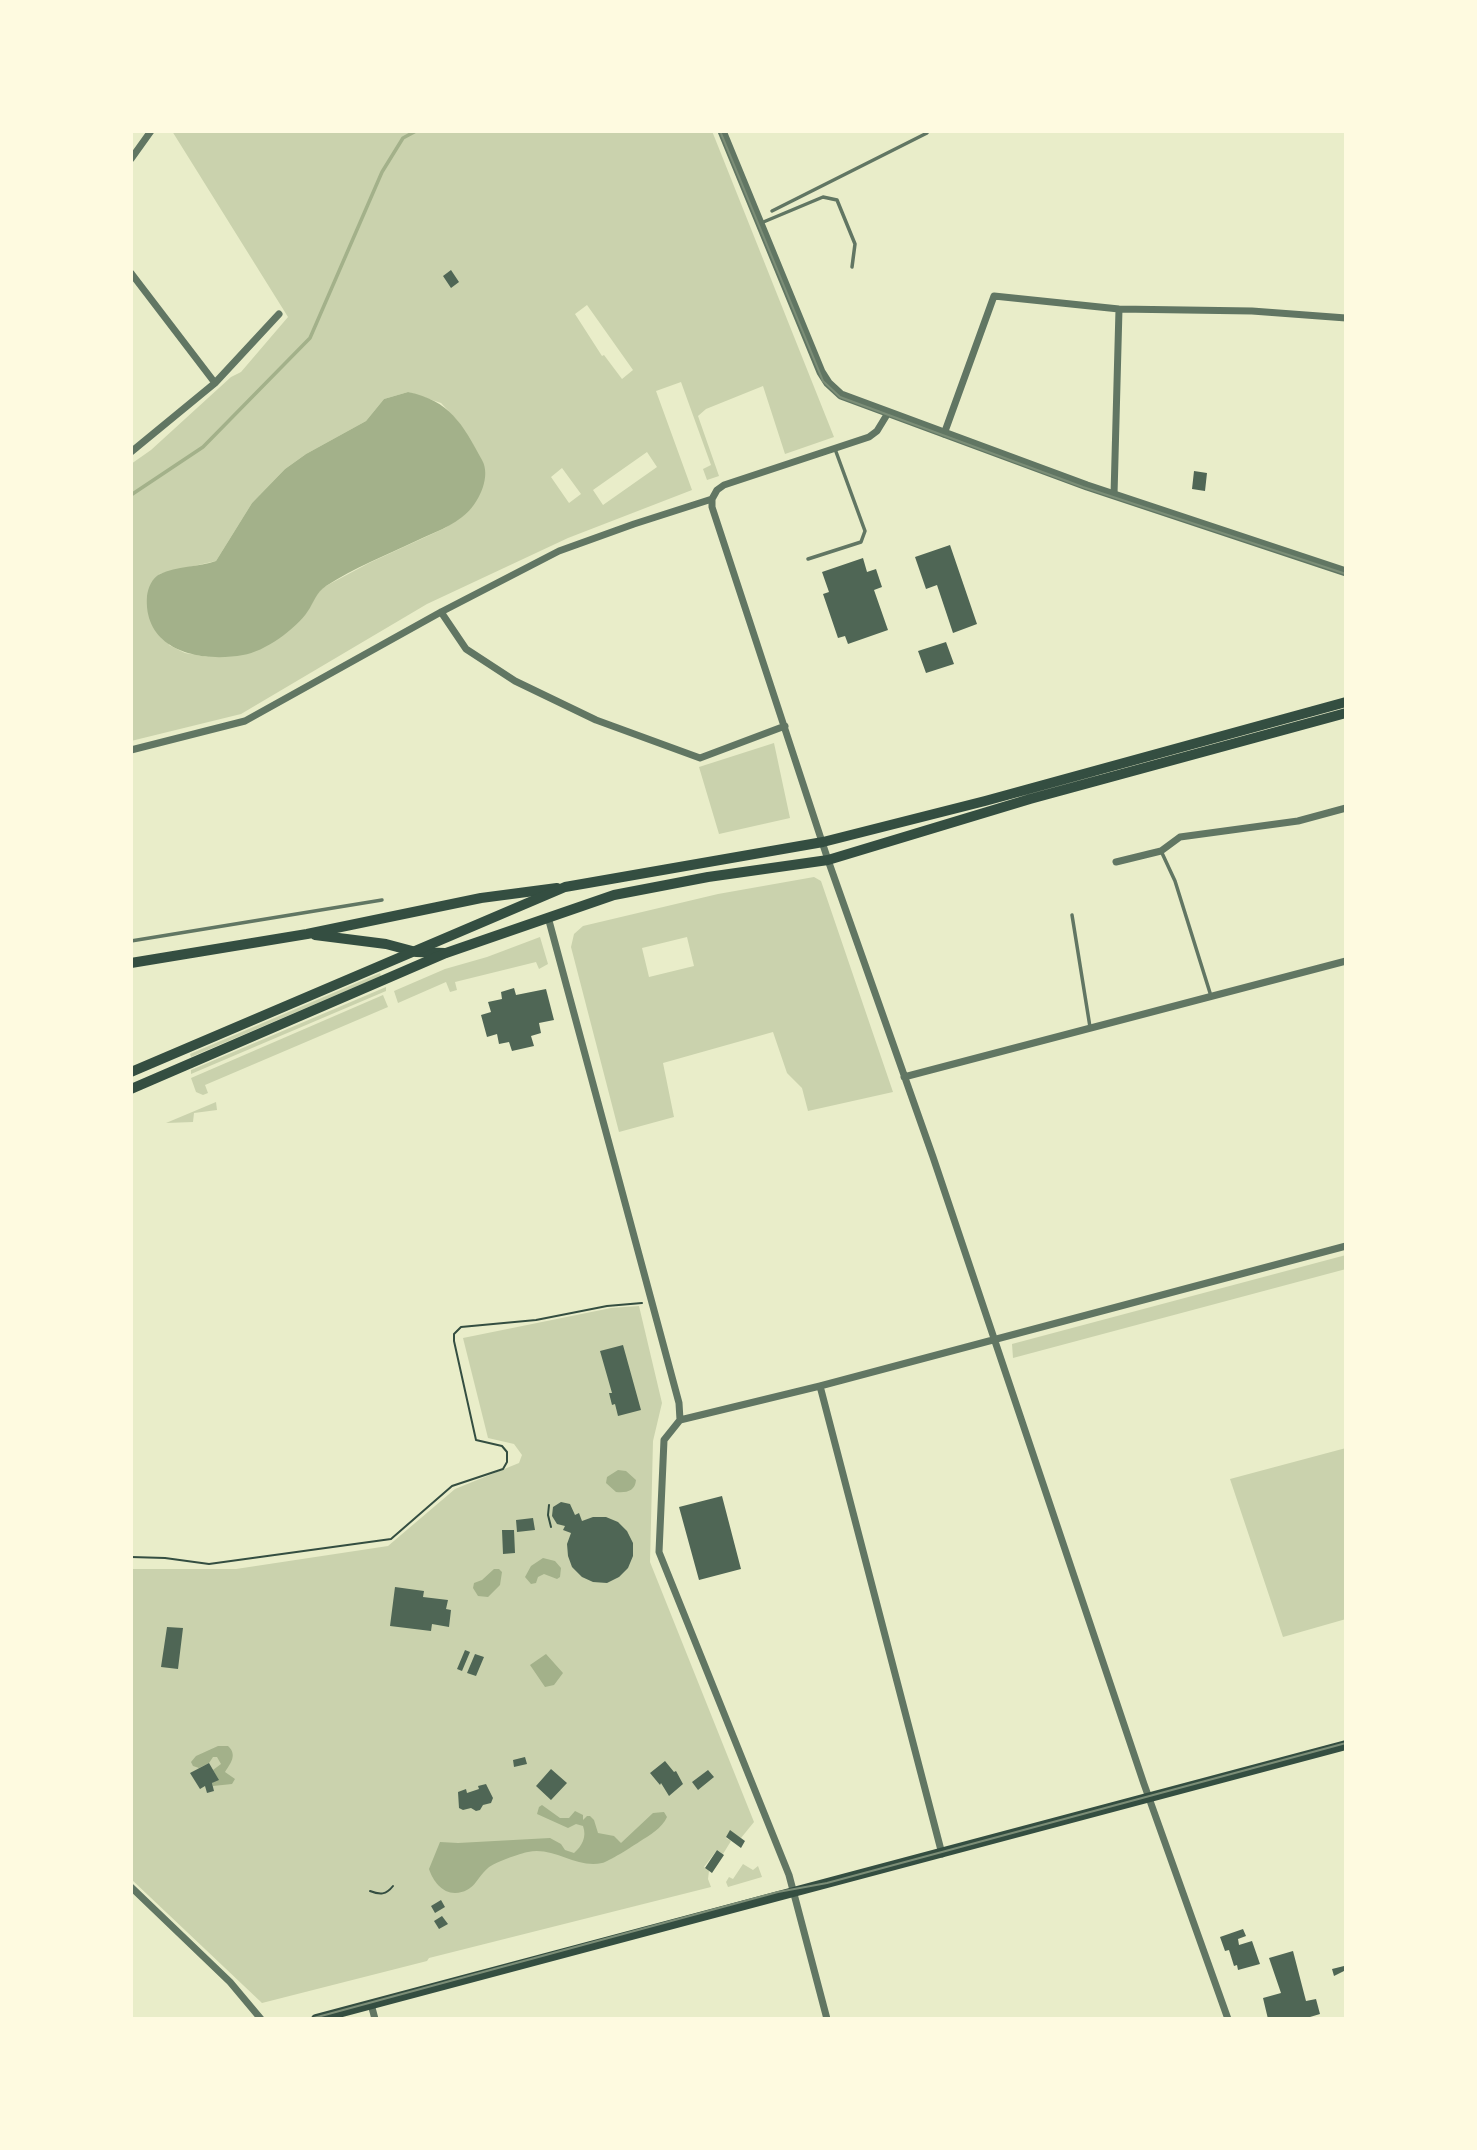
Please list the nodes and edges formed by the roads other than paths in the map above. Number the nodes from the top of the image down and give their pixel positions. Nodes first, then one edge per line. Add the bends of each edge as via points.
1 (151, 131) edge
2 (722, 131) edge
3 (927, 133) edge
4 (131, 159) edge
5 (772, 211) dead end
6 (760, 224) junction
7 (852, 267) dead end
8 (131, 273) edge
9 (1119, 309) junction
10 (279, 314) dead end
11 (1346, 318) edge
12 (215, 383) junction
13 (888, 413) junction
14 (944, 434) junction
15 (835, 449) junction
16 (131, 452) edge
17 (1114, 495) junction
18 (712, 499) junction
19 (808, 559) dead end
20 (1346, 572) edge
21 (441, 612) junction
22 (1346, 702) edge
23 (1346, 713) edge
24 (785, 726) junction
25 (131, 750) edge
26 (1346, 808) edge
27 (823, 842) junction
28 (1161, 851) junction
29 (828, 859) junction
30 (1116, 862) dead end
31 (565, 887) junction
32 (382, 900) dead end
33 (1072, 915) dead end
34 (548, 917) junction
35 (307, 934) junction
36 (131, 941) edge
37 (416, 951) junction
38 (446, 953) junction
39 (1346, 961) edge
40 (131, 963) edge
41 (1211, 996) junction
42 (1091, 1028) junction
43 (131, 1072) edge
44 (904, 1077) junction
45 (131, 1089) edge
46 (1346, 1245) edge
47 (995, 1339) junction
48 (820, 1386) junction
49 (680, 1420) junction
50 (1346, 1745) edge
51 (1149, 1798) junction
52 (942, 1854) junction
53 (131, 1887) edge
54 (794, 1893) junction
55 (371, 2004) junction
56 (261, 2019) edge
57 (316, 2019) edge
58 (375, 2019) edge
59 (827, 2019) edge
60 (1228, 2019) edge

1 - 4 street
2 - 6 street
3 - 5 lane
6 - 7 lane via 823,197 837,200 855,244
6 - 13 street via 828,383 842,395
8 - 12 street
9 - 11 street
9 - 14 street via 994,296
9 - 17 street
10 - 12 street
12 - 16 street
13 - 14 street
13 - 15 street via 869,437
14 - 17 street
15 - 18 street via 724,485
15 - 19 lane via 865,531 861,542
17 - 20 street
18 - 21 street via 559,551
18 - 24 street
21 - 24 street via 466,649 515,681 596,720 700,758
21 - 25 street via 245,721
22 - 27 main road
23 - 29 main road
24 - 27 street
26 - 28 street via 1298,821 1180,837
27 - 29 street
27 - 31 main road
28 - 30 street
28 - 41 lane
29 - 34 main road via 614,895
29 - 44 street
31 - 35 main road via 481,898
31 - 37 main road
32 - 36 lane
33 - 42 lane
34 - 38 main road
34 - 49 street via 653,1302
35 - 37 main road
35 - 40 main road
37 - 38 main road
37 - 43 main road
38 - 45 main road
39 - 41 street
41 - 42 street
42 - 44 street
44 - 47 street
46 - 47 street
47 - 48 street
47 - 51 street
48 - 49 street
48 - 52 street
49 - 54 street via 664,1440 659,1552
50 - 51 main road
51 - 52 main road
51 - 60 street
52 - 54 main road
53 - 56 street via 230,1982
54 - 55 main road
54 - 59 street
55 - 57 main road
55 - 58 street

